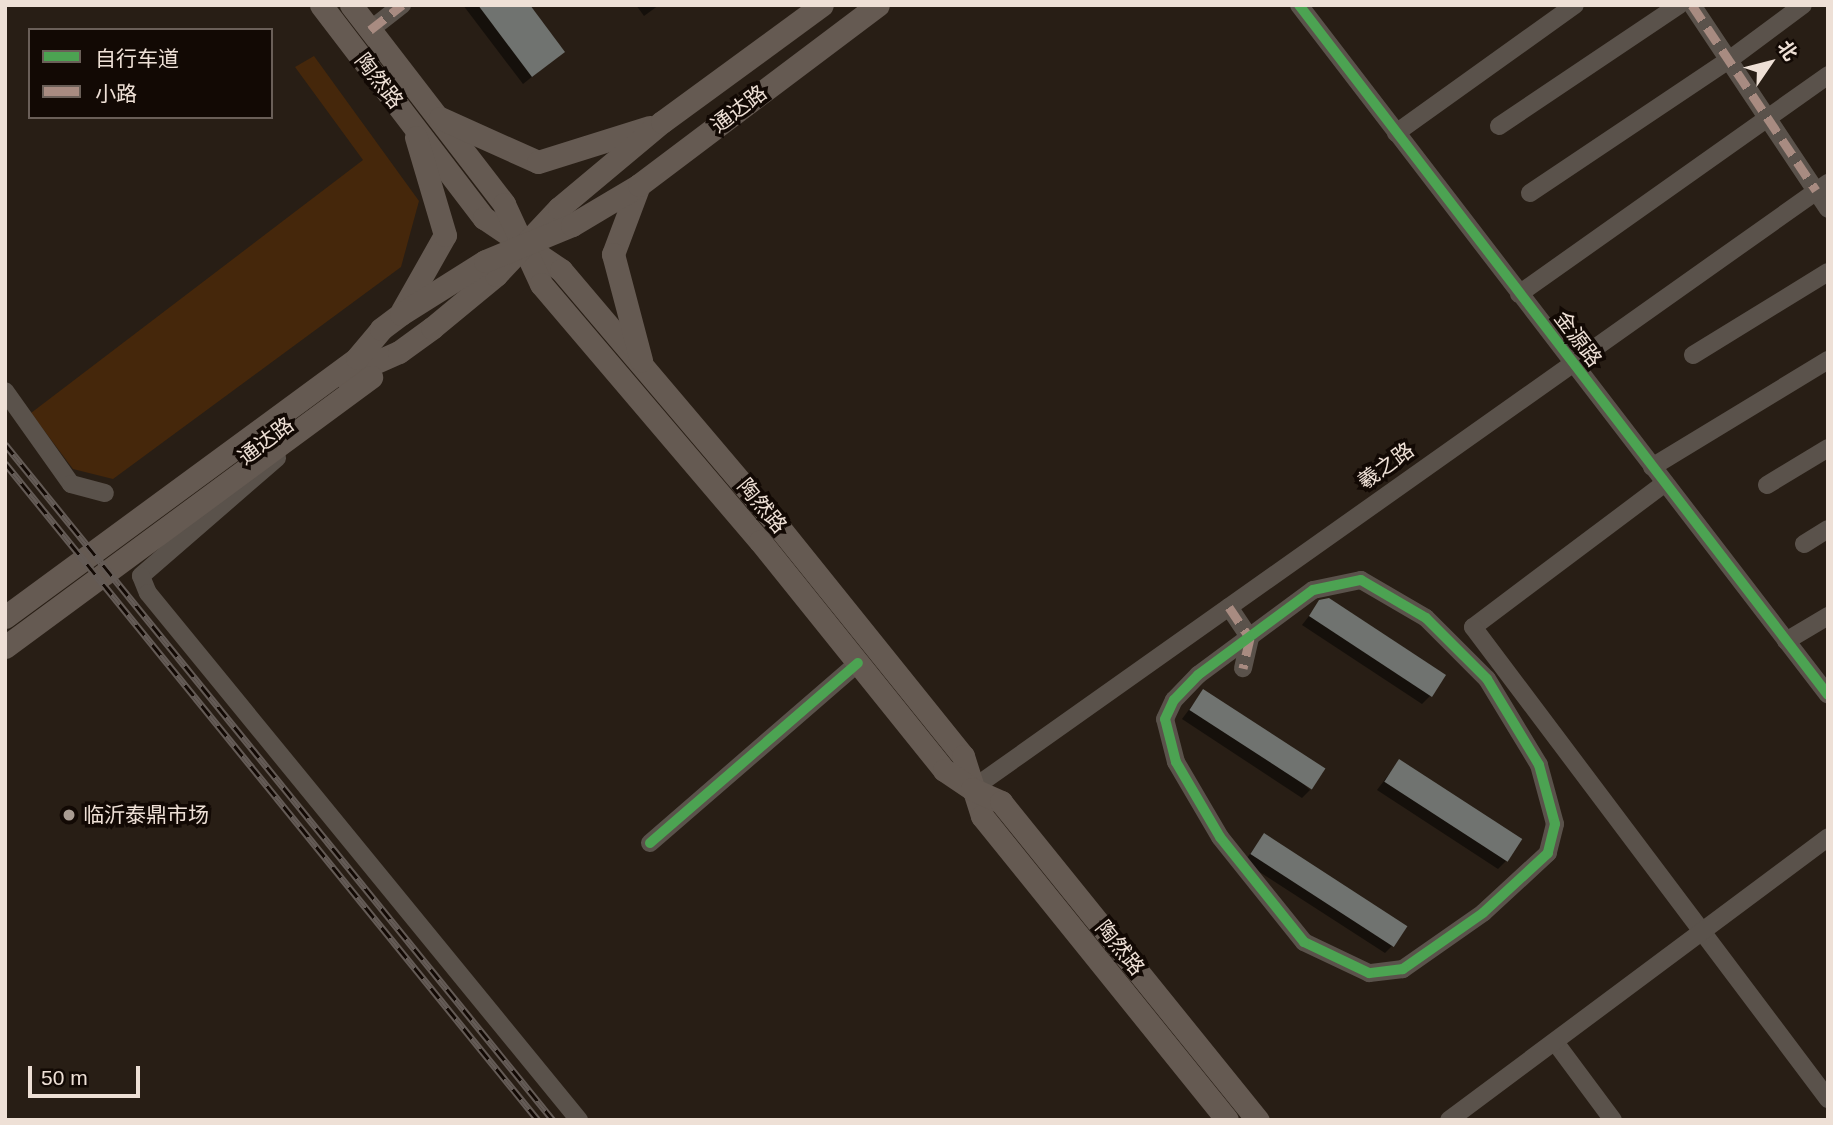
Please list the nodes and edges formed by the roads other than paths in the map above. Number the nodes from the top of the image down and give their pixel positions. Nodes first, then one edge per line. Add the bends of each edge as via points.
1 (321, 5) edge
2 (351, 5) edge
3 (402, 5) edge
4 (822, 5) edge
5 (878, 5) edge
6 (1299, 5) edge
7 (1575, 5) edge
8 (1679, 5) edge
9 (1692, 5) edge
10 (1803, 5) edge
11 (370, 30) junction
12 (1729, 60) junction
13 (1828, 75) edge
14 (437, 116) junction
15 (1767, 116) junction
16 (663, 122) junction
17 (412, 124) junction
18 (1499, 126) dead end
19 (1396, 133) junction
20 (639, 185) junction
21 (1822, 186) edge
22 (1530, 193) dead end
23 (1828, 209) edge
24 (523, 246) junction
25 (1828, 272) edge
26 (1519, 293) junction
27 (401, 314) junction
28 (381, 329) junction
29 (399, 352) junction
30 (1693, 355) dead end
31 (1828, 360) edge
32 (1571, 362) junction
33 (643, 367) junction
34 (369, 379) junction
35 (5, 391) edge
36 (1828, 448) edge
37 (1652, 467) junction
38 (1665, 483) junction
39 (1767, 485) dead end
40 (105, 493) dead end
41 (1828, 529) edge
42 (1804, 544) dead end
43 (5, 598) edge
44 (1229, 607) junction
45 (1828, 616) edge
46 (5, 617) edge
47 (5, 635) edge
48 (1250, 638) junction
49 (1786, 641) junction
50 (5, 647) edge
51 (858, 663) junction
52 (1243, 668) dead end
53 (1828, 695) edge
54 (972, 789) junction
55 (1828, 837) edge
56 (650, 843) dead end
57 (1703, 933) junction
58 (1555, 1042) junction
59 (1828, 1099) edge
60 (579, 1120) edge
61 (1227, 1120) edge
62 (1258, 1120) edge
63 (1449, 1120) edge
64 (1614, 1120) edge

1 - 17 main road, 陶然路
2 - 11 main road, 陶然路
3 - 11 street
4 - 16 main road, 通达路
5 - 20 main road, 通达路
6 - 19 street, 金源路
7 - 19 street
8 - 18 street
9 - 12 street
10 - 12 street
11 - 14 main road, 陶然路
12 - 15 street
12 - 22 street
13 - 15 street
14 - 16 main road via 538,162
14 - 24 main road, 陶然路 via 504,204
15 - 21 street
15 - 26 street
16 - 24 main road, 通达路 via 559,208
17 - 24 main road, 陶然路 via 484,218
17 - 27 main road via 445,235
19 - 26 street, 金源路
20 - 24 main road, 通达路 via 572,225
20 - 33 main road via 613,254
21 - 23 street
21 - 32 street, 羲之路
24 - 27 main road, 通达路 via 485,261
24 - 29 main road, 通达路 via 496,275
24 - 33 main road, 陶然路 via 561,270
24 - 51 main road, 陶然路 via 541,284
25 - 30 street
26 - 32 street, 金源路
27 - 28 main road, 通达路
28 - 43 main road via 345,347
28 - 46 main road, 通达路 via 357,358
29 - 34 main road
29 - 47 main road, 通达路 via 365,367
31 - 37 street
32 - 37 street, 金源路
32 - 44 street, 羲之路
33 - 54 main road, 陶然路 via 779,526 963,756
34 - 50 main road
34 - 60 street via 141,576 148,593
35 - 40 street via 71,484
36 - 39 street
37 - 38 street, 金源路
38 - 49 street, 金源路
38 - 57 street via 1473,627
41 - 42 street
44 - 48 street
44 - 54 street, 羲之路
45 - 49 street
48 - 48 street via 1198,675 1174,700 1165,719 1176,762 1220,837 1304,942 1369,973 1403,969 1483,913 1548,853 1555,824 1539,765 1487,680 1426,618 1362,580 1313,590
48 - 52 street
49 - 53 street, 金源路
51 - 54 main road, 陶然路 via 944,770
51 - 56 street
54 - 61 main road, 陶然路 via 982,816
54 - 62 main road, 陶然路 via 1001,802
55 - 57 street
57 - 58 street
57 - 59 street
58 - 63 street
58 - 64 street

